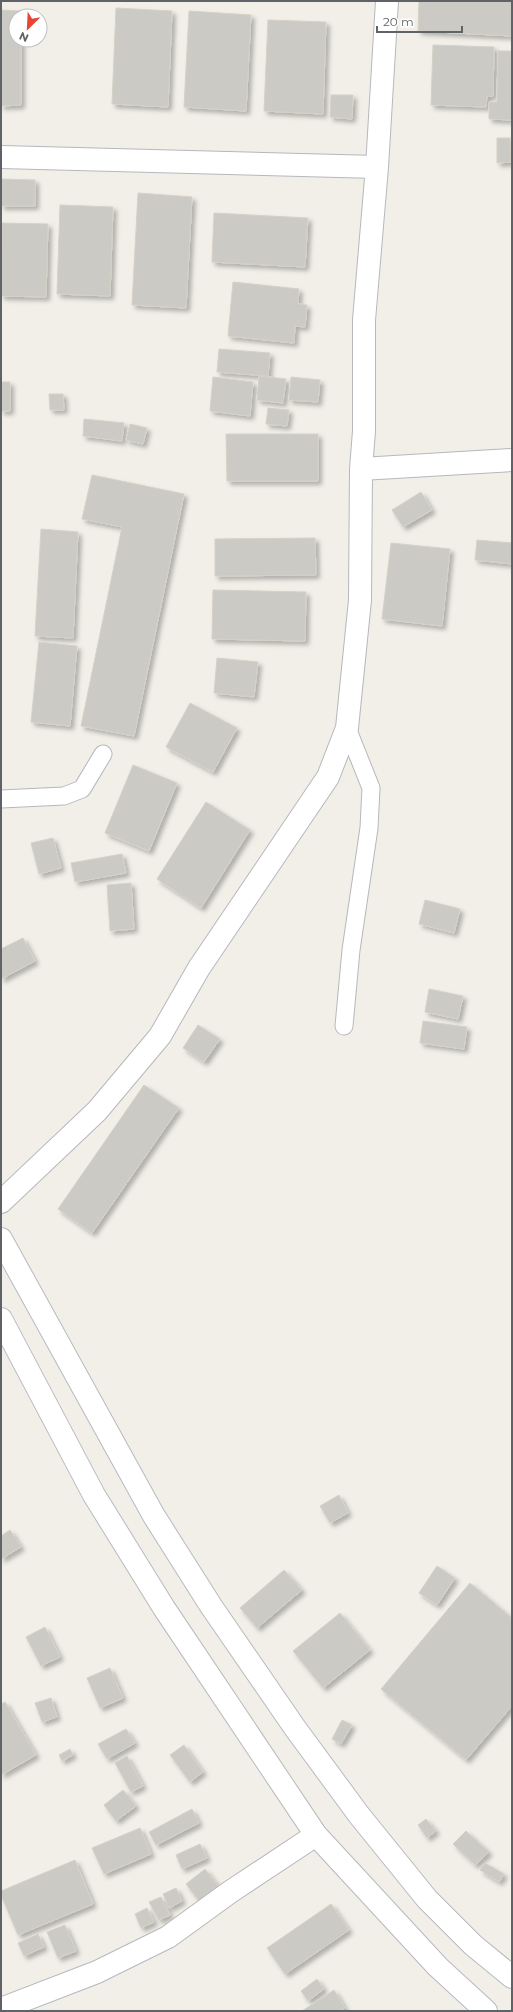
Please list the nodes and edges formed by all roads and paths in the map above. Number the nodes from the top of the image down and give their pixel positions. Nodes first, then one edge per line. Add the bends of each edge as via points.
1 (387, 1) edge
2 (1, 157) edge
3 (377, 167) junction
4 (512, 460) edge
5 (361, 469) junction
6 (347, 728) junction
7 (103, 754) dead end
8 (1, 799) edge
9 (344, 1026) dead end
10 (1, 1202) edge
11 (1, 1240) edge
12 (1, 1319) edge
13 (316, 1834) junction
14 (512, 1977) edge
15 (1, 2009) edge
16 (486, 2011) edge

1 - 3 street
2 - 3 street
3 - 5 street via 364,320 364,431
4 - 5 street
5 - 6 street via 360,600
6 - 9 lane via 371,788
6 - 10 street via 328,777 199,968 160,1036 98,1111
7 - 8 lane via 82,789 64,796
11 - 14 street via 154,1516 295,1728 359,1815 427,1898 473,1945
12 - 13 street via 94,1495 224,1700
13 - 15 street via 168,1937 97,1972
13 - 16 street via 438,1967

